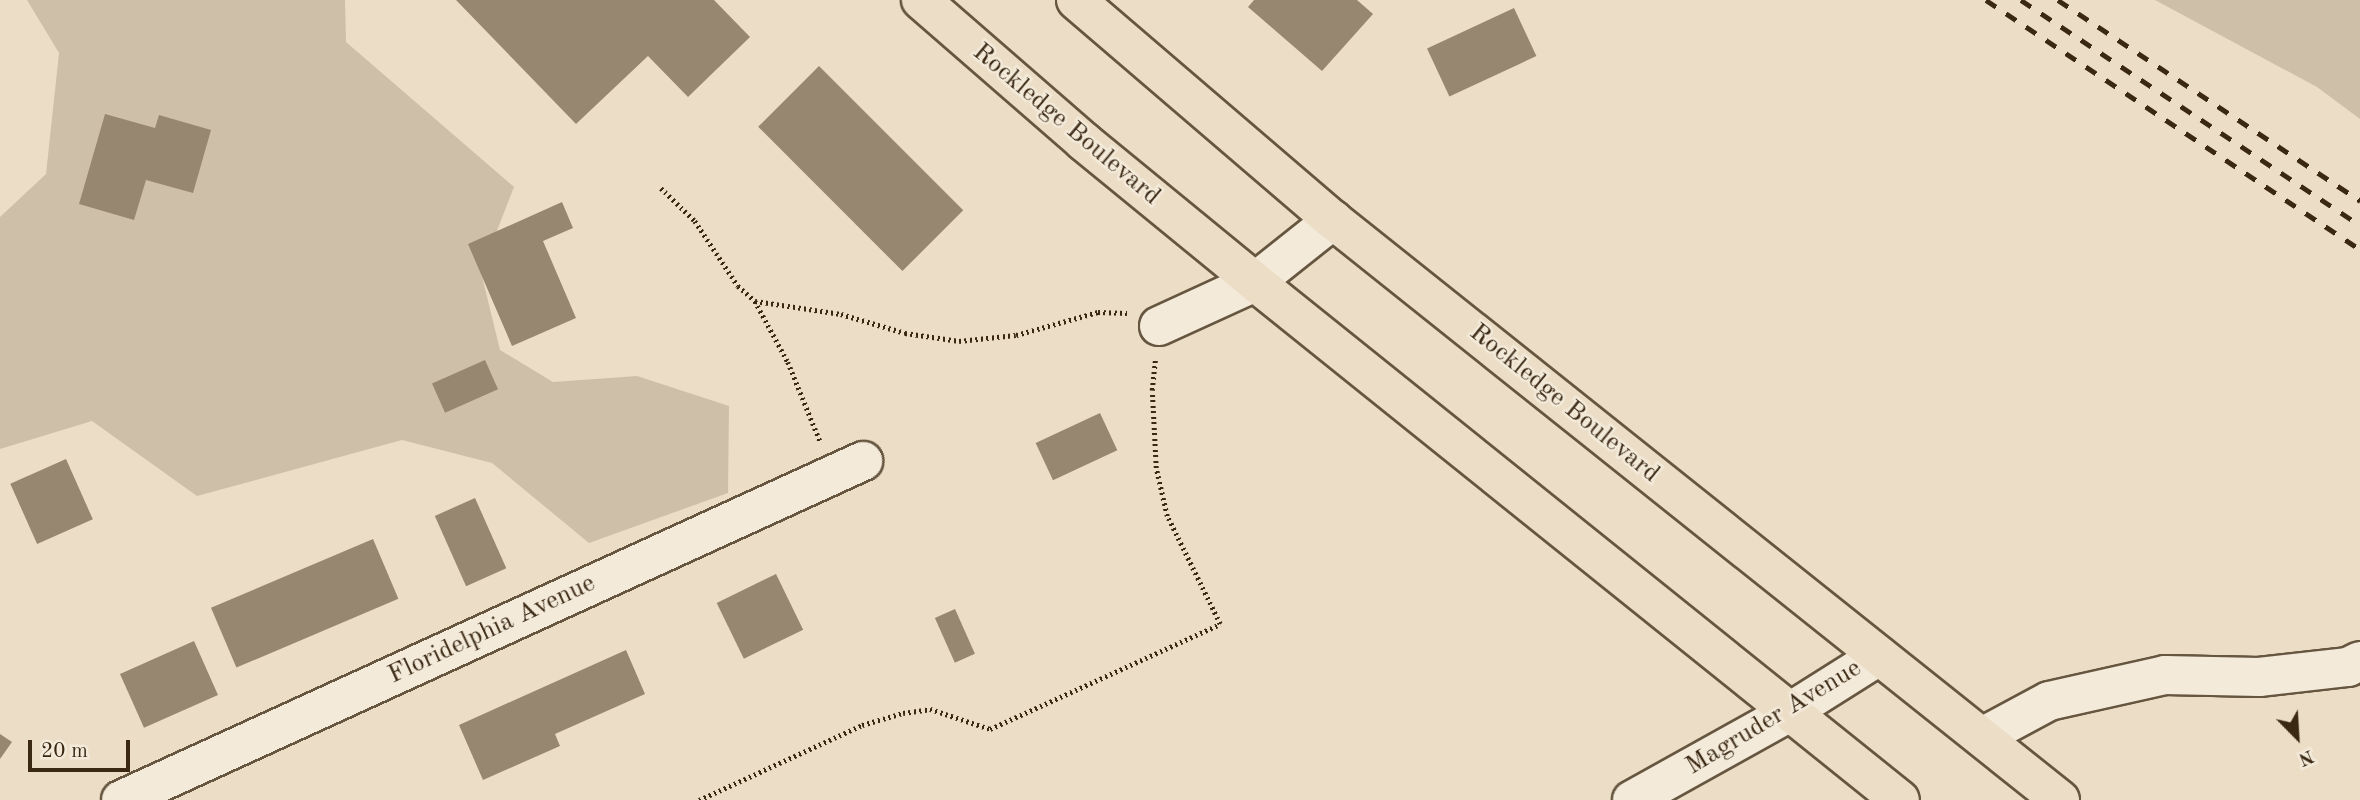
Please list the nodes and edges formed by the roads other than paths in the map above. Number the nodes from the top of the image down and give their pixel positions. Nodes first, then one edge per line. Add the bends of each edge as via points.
1 (921, 0) edge
2 (1076, 0) edge
3 (1334, 220) junction
4 (1255, 282) junction
5 (1158, 326) road end
6 (846, 469) road end
7 (1879, 656) junction
8 (2360, 661) edge
9 (1790, 712) junction
10 (1982, 737) junction
11 (121, 800) edge
12 (1632, 800) edge
13 (1900, 800) edge
14 (2060, 800) edge

1 - 4 main road, Rockledge Boulevard
2 - 3 main road, Rockledge Boulevard
3 - 4 street
3 - 7 main road, Rockledge Boulevard
4 - 5 street
4 - 9 main road, Rockledge Boulevard
6 - 11 street, Floridelphia Avenue
7 - 9 street, Magruder Avenue
7 - 10 main road, Rockledge Boulevard
8 - 10 street via 2348,667 2259,677 2165,676 2049,701
9 - 12 street, Magruder Avenue
9 - 13 main road, Rockledge Boulevard
10 - 14 main road, Rockledge Boulevard

